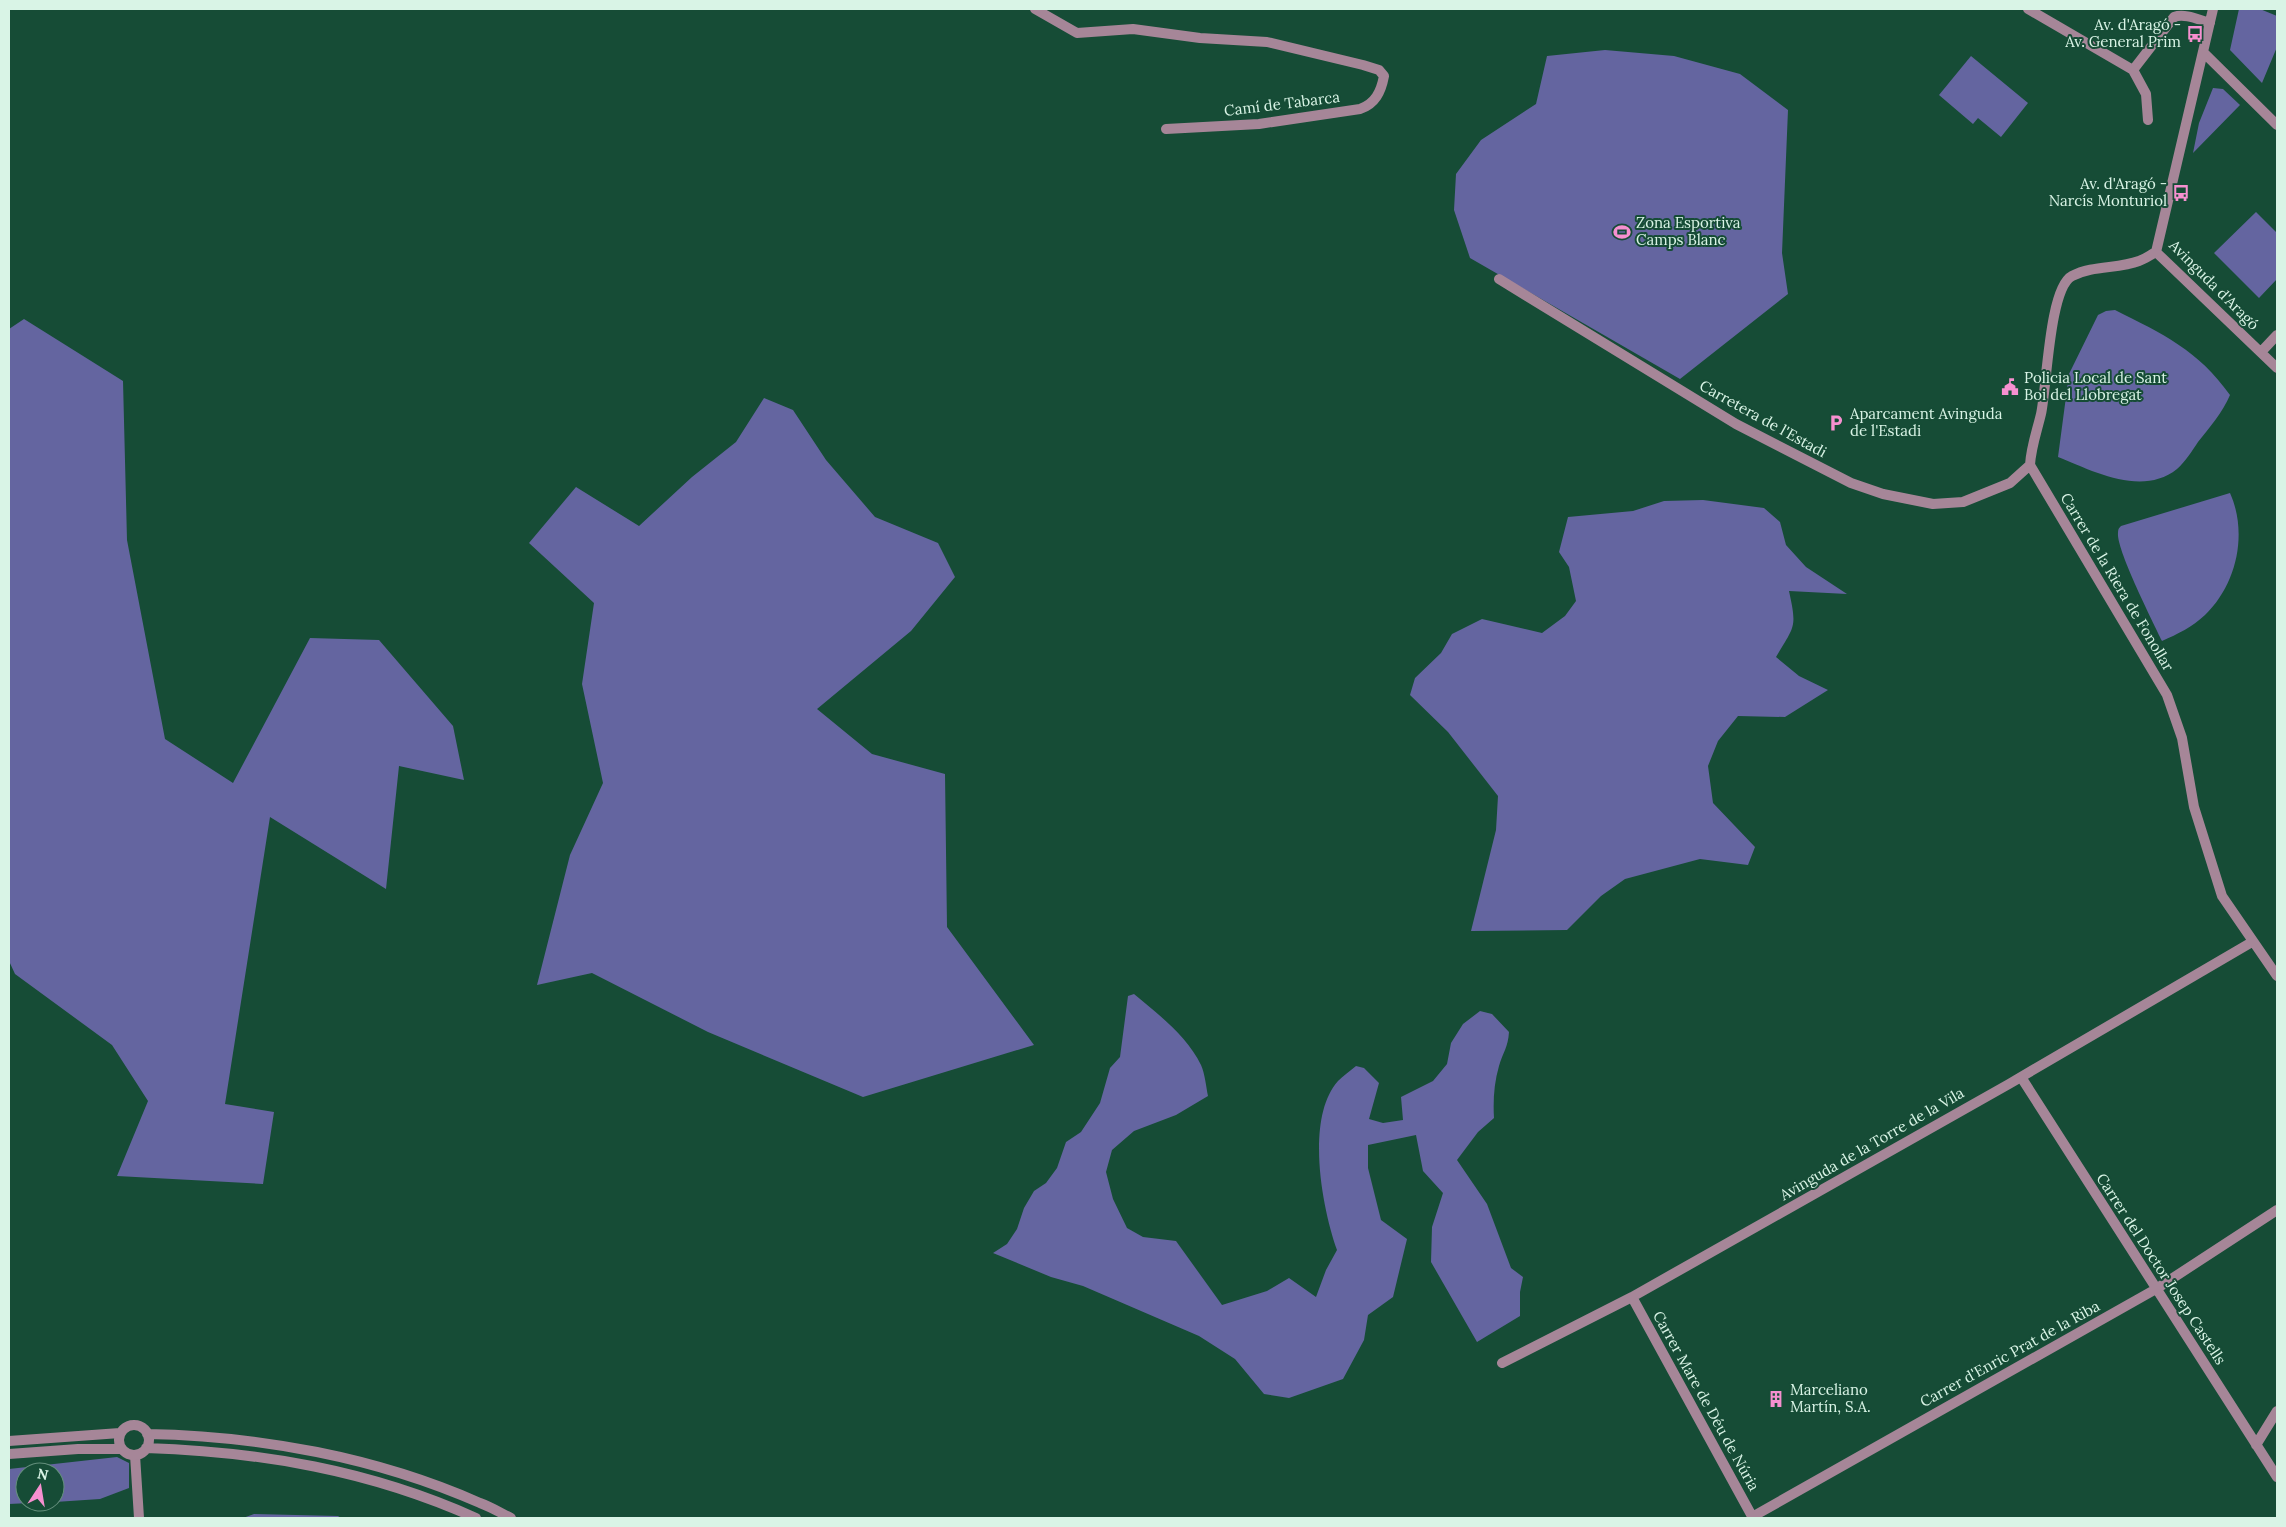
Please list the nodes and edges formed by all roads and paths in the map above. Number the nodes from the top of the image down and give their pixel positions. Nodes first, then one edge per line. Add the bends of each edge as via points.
1 (1035, 9) edge
2 (2028, 9) edge
3 (2213, 9) edge
4 (2210, 23) junction
5 (2202, 52) junction
6 (2133, 70) junction
7 (2148, 120) dead end
8 (2277, 125) edge
9 (1166, 129) dead end
10 (2156, 252) junction
11 (1499, 279) dead end
12 (2277, 335) edge
13 (2261, 352) junction
14 (2277, 368) edge
15 (2030, 466) junction
16 (2252, 942) junction
17 (2277, 976) edge
18 (2021, 1077) junction
19 (2277, 1210) edge
20 (2156, 1289) junction
21 (1632, 1297) junction
22 (1502, 1363) dead end
23 (2277, 1411) edge
24 (120, 1433) junction
25 (147, 1434) junction
26 (9, 1441) edge
27 (2256, 1445) junction
28 (122, 1448) junction
29 (146, 1448) junction
30 (9, 1454) edge
31 (135, 1455) junction
32 (2277, 1477) edge
33 (1752, 1517) edge
34 (139, 1518) edge
35 (476, 1518) edge
36 (511, 1518) edge

1 - 9 street, Camí de Tabarca via 1077,33 1133,29 1267,42 1363,65 1379,70 1384,76 1378,96 1360,109 1251,125
2 - 6 street
3 - 4 street, Avinguda d'Aragó
4 - 5 street, Avinguda d'Aragó
4 - 6 street via 2174,17
5 - 8 street
5 - 10 street, Avinguda d'Aragó
6 - 7 street via 2146,94
10 - 13 street, Avinguda d'Aragó
10 - 15 street via 2138,261 2071,276 2061,288
11 - 15 street, Carretera de l'Estadi via 1736,424 1851,483 1933,504 1963,502 2010,483
12 - 13 street
13 - 14 street, Avinguda d'Aragó
15 - 16 street, Carrer de la Riera de Fonollar via 2167,695 2182,738 2194,807 2222,896
16 - 17 street, Carrer de la Riera de Fonollar
16 - 18 street, Avinguda de la Torre de la Vila
18 - 20 street, Carrer del Doctor Josep Castells
18 - 21 street, Avinguda de la Torre de la Vila
19 - 20 street, Carrer d'Enric Prat de la Riba
20 - 27 street, Carrer del Doctor Josep Castells
20 - 33 street, Carrer d'Enric Prat de la Riba
21 - 22 street, Avinguda de la Torre de la Vila
21 - 33 street, Carrer Mare de Déu de Núria
23 - 27 street
24 - 25 street via 127,1426 134,1425
24 - 26 street
24 - 28 street
25 - 29 street
25 - 36 street via 233,1439 336,1456 414,1479 481,1503
27 - 32 street, Carrer del Doctor Josep Castells
28 - 30 street
28 - 31 street
29 - 31 street
29 - 35 street via 198,1450 322,1466 403,1490
31 - 34 street

